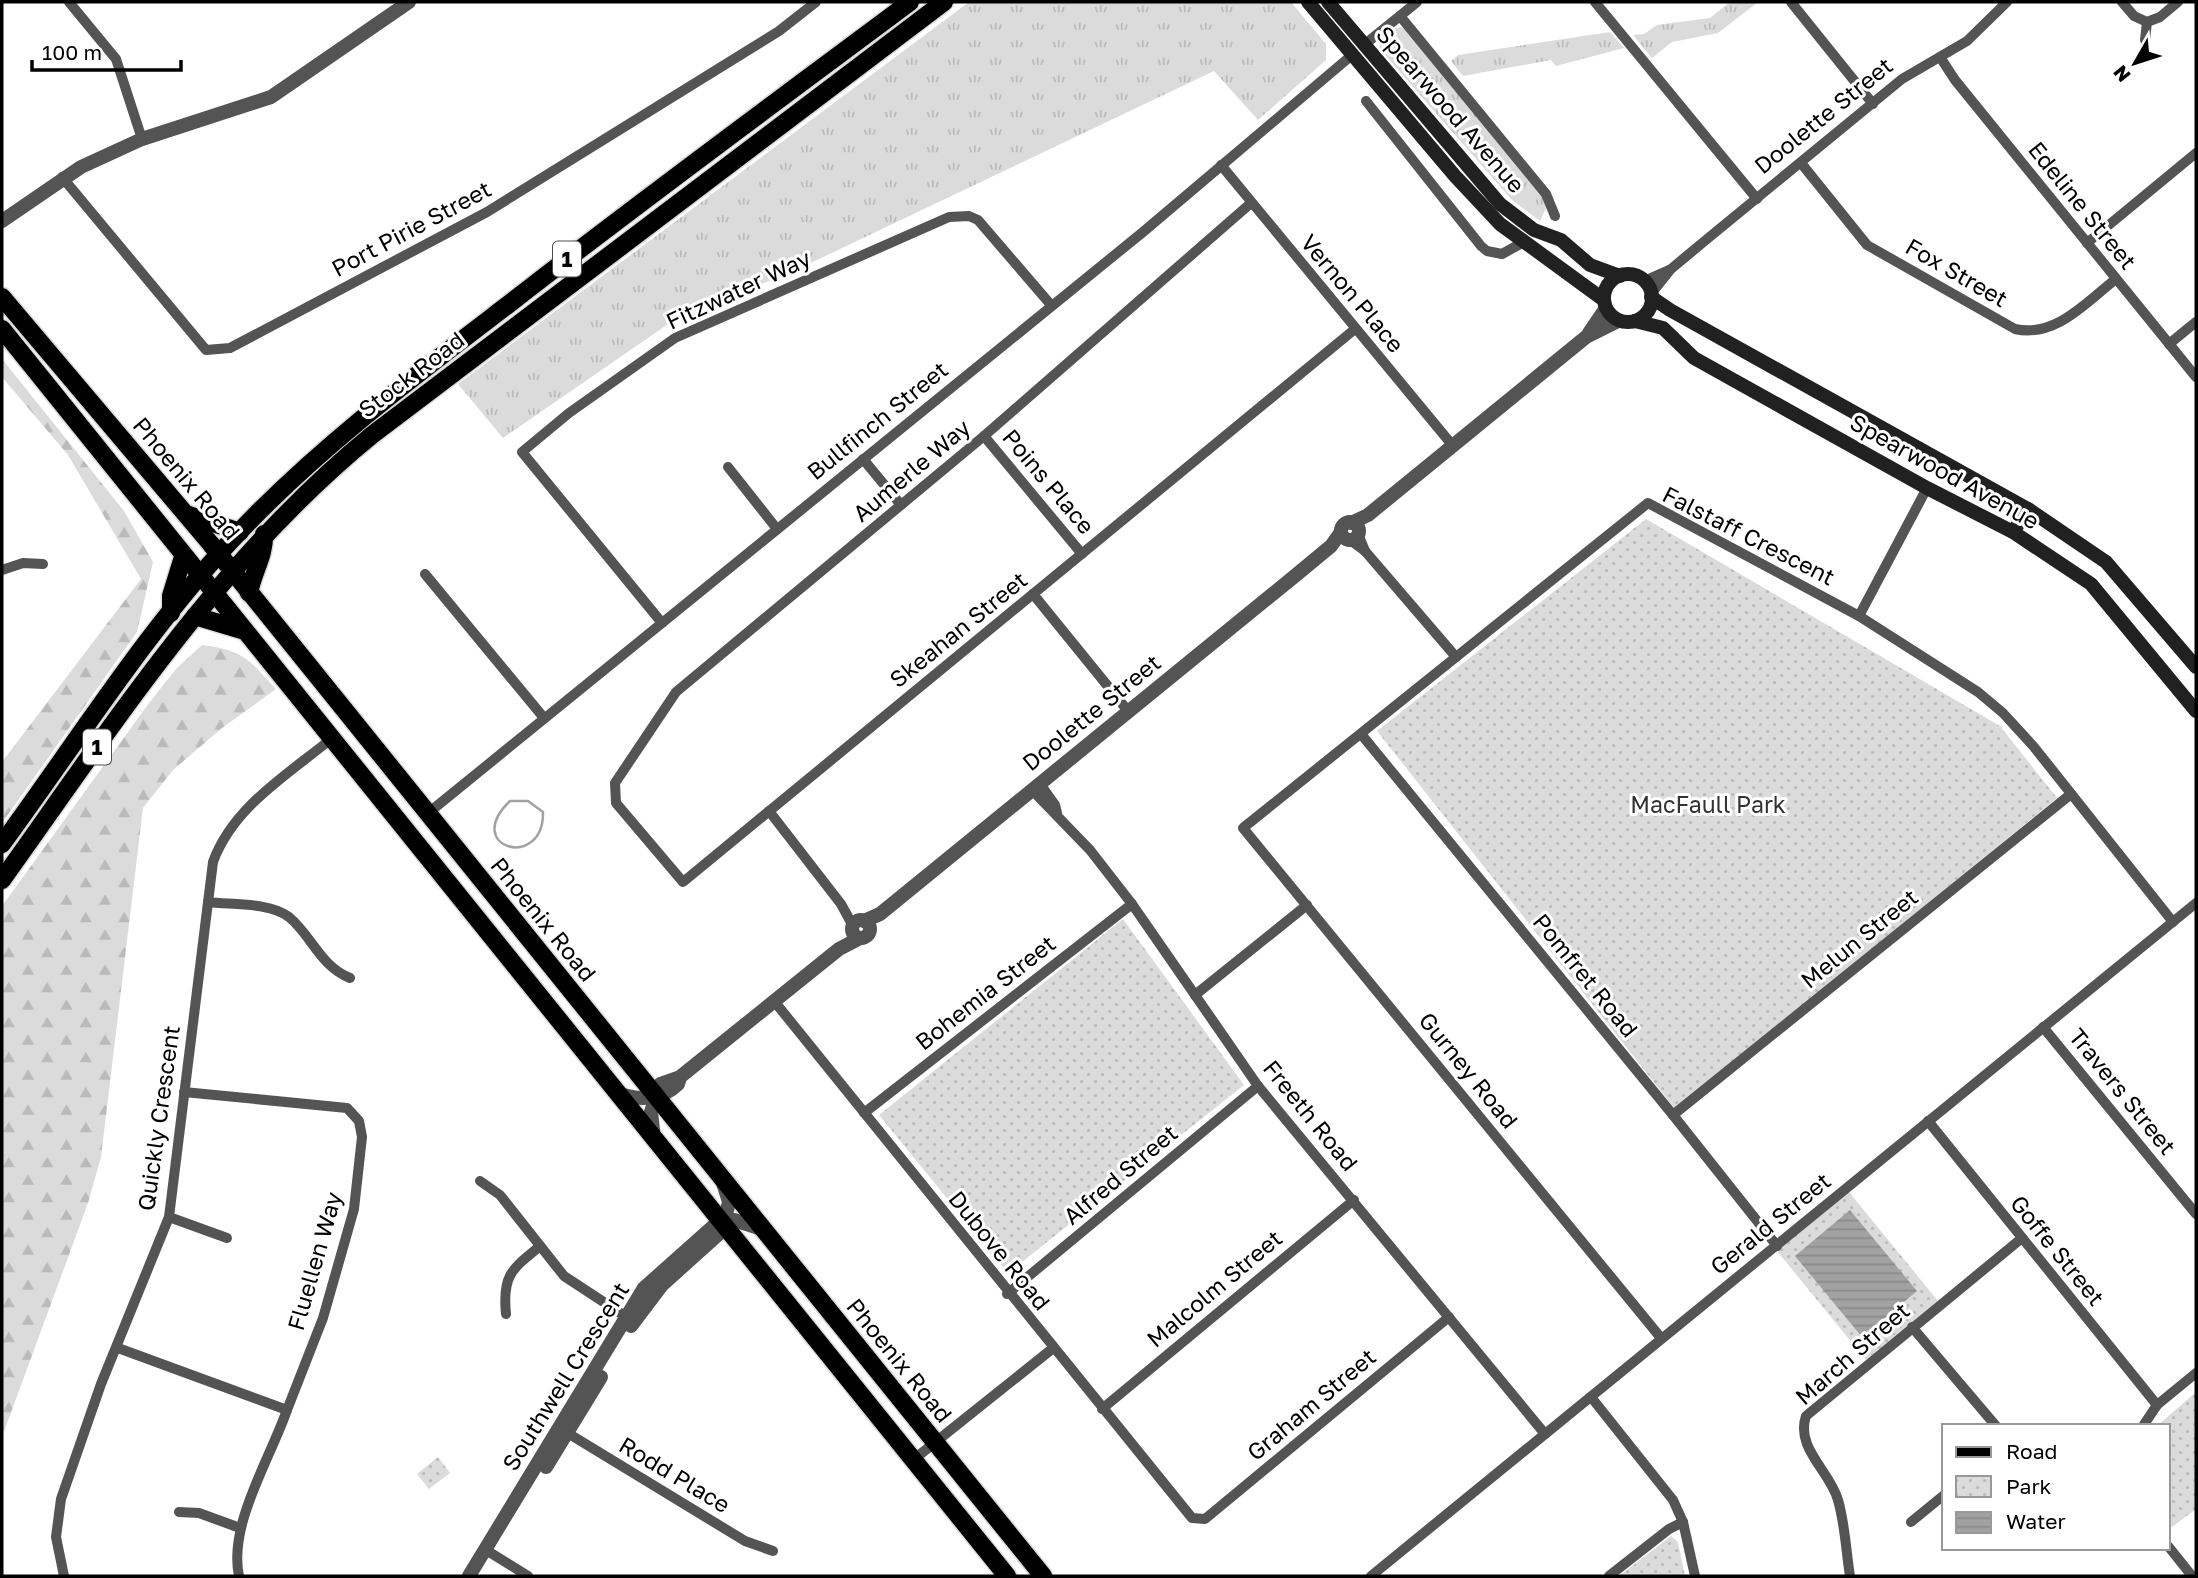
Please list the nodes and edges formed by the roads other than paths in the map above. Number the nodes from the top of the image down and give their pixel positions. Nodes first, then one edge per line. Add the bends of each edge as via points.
1 (69, 2) edge
2 (408, 2) edge
3 (816, 2) edge
4 (910, 2) edge
5 (944, 2) edge
6 (1308, 2) edge
7 (1328, 2) edge
8 (1418, 2) edge
9 (1595, 2) edge
10 (1791, 2) edge
11 (2007, 2) edge
12 (2122, 2) edge
13 (2178, 2) edge
14 (1401, 16) junction
15 (2147, 22) junction
16 (2145, 40) dead end
17 (1364, 45) junction
18 (1352, 55) junction
19 (1940, 57) junction
20 (1366, 101) dead end
21 (1873, 104) junction
22 (142, 139) junction
23 (2196, 153) edge
24 (1801, 163) junction
25 (1221, 165) junction
26 (62, 177) junction
27 (1757, 198) junction
28 (1251, 202) junction
29 (1555, 216) dead end
30 (2, 221) edge
31 (1522, 243) junction
32 (2087, 243) junction
33 (1620, 276) junction
34 (2116, 279) junction
35 (1649, 290) junction
36 (3, 300) edge
37 (1605, 304) junction
38 (1051, 306) junction
39 (1618, 320) junction
40 (1634, 321) junction
41 (2196, 322) edge
42 (2, 329) edge
43 (1355, 329) junction
44 (1586, 337) junction
45 (2169, 344) junction
46 (2196, 377) edge
47 (984, 436) junction
48 (1453, 446) junction
49 (863, 459) junction
50 (728, 467) dead end
51 (1927, 488) junction
52 (901, 505) junction
53 (2028, 509) junction
54 (186, 514) junction
55 (777, 529) junction
56 (240, 532) junction
57 (2013, 532) junction
58 (1351, 533) junction
59 (264, 534) junction
60 (219, 554) junction
61 (1082, 554) junction
62 (183, 557) junction
63 (43, 564) dead end
64 (2, 570) edge
65 (231, 570) junction
66 (425, 574) dead end
67 (200, 577) junction
68 (213, 592) junction
69 (249, 593) junction
70 (1033, 594) junction
71 (171, 613) junction
72 (195, 616) junction
73 (1858, 616) junction
74 (662, 623) junction
75 (243, 630) junction
76 (1456, 657) junction
77 (2196, 667) edge
78 (1128, 711) junction
79 (2196, 711) edge
80 (544, 718) junction
81 (1361, 734) junction
82 (331, 739) junction
83 (615, 783) joint
84 (1036, 787) junction
85 (2071, 794) junction
86 (769, 811) junction
87 (427, 814) junction
88 (1243, 828) joint
89 (2, 845) edge
90 (2, 880) edge
91 (208, 902) junction
92 (2196, 903) edge
93 (1132, 904) junction
94 (1307, 905) junction
95 (2174, 922) junction
96 (860, 927) junction
97 (350, 978) dead end
98 (1195, 995) junction
99 (774, 1001) junction
100 (2043, 1027) junction
101 (1258, 1086) junction
102 (184, 1093) junction
103 (617, 1093) junction
104 (655, 1096) junction
105 (864, 1113) junction
106 (1674, 1115) junction
107 (1928, 1121) junction
108 (655, 1139) junction
109 (721, 1177) junction
110 (480, 1181) dead end
111 (1354, 1200) junction
112 (2196, 1214) edge
113 (169, 1217) junction
114 (723, 1222) junction
115 (762, 1229) junction
116 (227, 1238) dead end
117 (2022, 1238) junction
118 (540, 1246) junction
119 (1777, 1246) junction
120 (1007, 1294) junction
121 (506, 1314) dead end
122 (1449, 1317) junction
123 (630, 1319) junction
124 (1912, 1327) junction
125 (1661, 1338) junction
126 (118, 1348) junction
127 (1052, 1349) junction
128 (2196, 1373) edge
129 (1591, 1397) junction
130 (2157, 1405) junction
131 (1102, 1409) junction
132 (286, 1410) junction
133 (1994, 1424) edge
134 (2144, 1424) edge
135 (563, 1431) junction
136 (1545, 1434) junction
137 (935, 1442) junction
138 (913, 1460) junction
139 (1942, 1497) edge
140 (179, 1512) dead end
141 (1198, 1518) joint
142 (1683, 1522) junction
143 (1911, 1522) dead end
144 (240, 1528) junction
145 (2170, 1548) edge
146 (773, 1551) dead end
147 (490, 1552) junction
148 (64, 1576) edge
149 (239, 1576) edge
150 (470, 1576) edge
151 (481, 1576) edge
152 (528, 1576) edge
153 (1007, 1576) edge
154 (1044, 1576) edge
155 (1371, 1576) edge
156 (1609, 1576) edge
157 (1695, 1576) edge
158 (1850, 1576) edge
159 (2192, 1576) edge

1 - 22 street via 116,59
2 - 22 street via 271,97
3 - 26 street, Port Pirie Street via 779,31 487,212 230,348 206,350
4 - 56 main road, Stock Road / 1 via 663,184 401,387 324,451
5 - 59 main road, Stock Road / 1 via 372,435
6 - 18 main road, Spearwood Avenue
7 - 17 main road, Spearwood Avenue
8 - 14 street
9 - 27 street
10 - 21 street
11 - 19 street, Doolette Street via 1967,41
12 - 15 street
13 - 15 street
14 - 17 street
14 - 29 street, Spearwood Avenue via 1546,194
15 - 16 street
17 - 33 main road, Spearwood Avenue via 1500,204 1534,230 1570,247 1590,265
18 - 25 street, Bullfinch Street
18 - 31 main road, Spearwood Avenue via 1455,176
19 - 21 street, Doolette Street via 1911,73
19 - 32 street, Edeline Street
20 - 31 street via 1481,246 1502,254
21 - 24 street, Doolette Street
22 - 26 street
23 - 32 street
24 - 27 street, Doolette Street
24 - 34 street, Fox Street via 1867,245 2015,329 2050,328
25 - 28 street, Vernon Place
25 - 38 street, Bullfinch Street
26 - 30 street
27 - 35 street, Doolette Street
28 - 43 street, Vernon Place
28 - 47 street, Aumerle Way
31 - 37 main road, Spearwood Avenue
32 - 34 street, Edeline Street
33 - 35 main road, Spearwood Avenue via 1632,275
33 - 37 main road via 1608,285
34 - 45 street, Edeline Street
35 - 40 main road via 1647,312
35 - 53 main road, Spearwood Avenue via 1670,310
36 - 54 main road, Phoenix Road
37 - 39 main road, Spearwood Avenue
37 - 44 street, Doolette Street
38 - 49 street, Bullfinch Street
38 - 74 street, Fitzwater Way via 978,220 949,217 675,338 569,413 522,452
39 - 40 main road, Spearwood Avenue
39 - 44 street, Doolette Street
40 - 51 main road, Spearwood Avenue via 1657,325 1694,358
41 - 45 street
42 - 62 main road, Phoenix Road
43 - 48 street, Vernon Place
43 - 61 street, Skeahan Street
44 - 48 street, Doolette Street
45 - 46 street, Edeline Street
47 - 52 street, Aumerle Way
47 - 61 street, Poins Place
48 - 58 street, Doolette Street
49 - 52 street
49 - 55 street, Bullfinch Street
50 - 55 street
51 - 57 main road, Spearwood Avenue
51 - 73 street
52 - 83 street, Aumerle Way via 676,692
53 - 57 main road
53 - 77 main road, Spearwood Avenue via 2106,562
54 - 56 main road
54 - 60 main road, Phoenix Road
55 - 74 street, Bullfinch Street
56 - 60 main road, Stock Road / 1
57 - 79 main road, Spearwood Avenue via 2091,584
58 - 76 street
58 - 78 street, Doolette Street
59 - 65 main road, Stock Road / 1
59 - 69 main road via 265,551
60 - 65 main road, Phoenix Road
60 - 67 main road, Stock Road / 1
61 - 70 street, Skeahan Street
62 - 67 main road, Phoenix Road
62 - 71 main road via 171,596
63 - 64 street via 23,563
65 - 68 main road, Stock Road / 1
65 - 69 main road, Phoenix Road
66 - 80 street
67 - 68 main road, Phoenix Road
67 - 71 main road, Stock Road / 1
68 - 72 main road, Stock Road / 1
68 - 75 main road, Phoenix Road
69 - 87 main road, Phoenix Road
70 - 78 street
70 - 86 street, Skeahan Street
71 - 89 main road, Stock Road / 1
72 - 75 main road
72 - 90 main road, Stock Road / 1
73 - 76 street, Falstaff Crescent via 1648,503
73 - 85 street, Falstaff Crescent via 1951,672 1986,699 2034,747
74 - 80 street, Bullfinch Street
75 - 82 main road, Phoenix Road
76 - 81 street, Falstaff Crescent
78 - 84 street, Doolette Street
80 - 87 street, Bullfinch Street
81 - 88 street, Falstaff Crescent
81 - 106 street, Pomfret Road
82 - 91 street, Quickly Crescent via 235,820 213,862
82 - 103 main road, Phoenix Road
83 - 86 street, Skeahan Street via 616,803 683,882
84 - 93 street, Freeth Road
84 - 96 street, Doolette Street
85 - 95 street, Falstaff Crescent
85 - 106 street, Melun Street
86 - 96 street
87 - 104 main road, Phoenix Road
88 - 94 street, Gurney Road
91 - 97 street via 288,916 334,971
91 - 102 street, Quickly Crescent
92 - 95 street, Gerald Street
93 - 98 street, Freeth Road
93 - 105 street, Bohemia Street
94 - 98 street
94 - 125 street, Gurney Road
95 - 100 street, Gerald Street
96 - 99 street, Doolette Street
98 - 101 street, Freeth Road
99 - 104 street, Doolette Street via 680,1077 660,1084
99 - 105 street, Dubove Road
100 - 107 street, Gerald Street
100 - 112 street, Travers Street
101 - 111 street, Freeth Road
101 - 120 street, Alfred Street
102 - 113 street, Quickly Crescent
102 - 132 street, Fluellen Way via 347,1108 359,1121 362,1137 354,1209 323,1318
103 - 104 street via 641,1099
103 - 108 main road, Phoenix Road
104 - 108 street via 651,1112
104 - 109 main road, Phoenix Road
105 - 120 street, Dubove Road
106 - 119 street, Pomfret Road
107 - 117 street, Goffe Street
107 - 119 street, Gerald Street
108 - 114 main road, Phoenix Road
109 - 114 street via 729,1202
109 - 115 main road, Phoenix Road
110 - 118 street via 500,1195
111 - 122 street, Freeth Road
111 - 131 street, Malcolm Street
113 - 116 street
113 - 126 street, Quickly Crescent
114 - 115 street via 734,1220
114 - 123 street, Southwell Crescent via 718,1237
114 - 138 main road, Phoenix Road
115 - 137 main road, Phoenix Road
117 - 124 street, March Street
117 - 130 street, Goffe Street
118 - 121 street via 506,1279
118 - 123 street via 564,1276
119 - 125 street, Gerald Street
120 - 127 street, Dubove Road
122 - 136 street, Freeth Road
122 - 141 street, Graham Street via 1205,1519
123 - 135 street, Southwell Crescent
124 - 133 street
124 - 158 street, March Street via 1816,1406 1802,1426 1805,1442 1838,1499
125 - 129 street, Gerald Street
126 - 132 street
126 - 148 street, Quickly Crescent via 61,1499 56,1537
127 - 131 street, Dubove Road
127 - 137 street
128 - 130 street
129 - 136 street, Gerald Street
129 - 142 street via 1672,1500
130 - 134 street
131 - 141 street, Dubove Road via 1192,1518
132 - 144 street, Fluellen Way
135 - 146 street, Rodd Place via 745,1541
135 - 147 street, Southwell Crescent
136 - 155 street, Gerald Street
137 - 138 street
137 - 154 main road, Phoenix Road
138 - 153 main road, Phoenix Road
139 - 143 street
140 - 144 street via 199,1513
142 - 156 street
142 - 157 street
144 - 149 street, Fluellen Way via 234,1557
145 - 159 street
147 - 150 street, Southwell Crescent
147 - 151 street, Southwell Crescent
147 - 152 street

